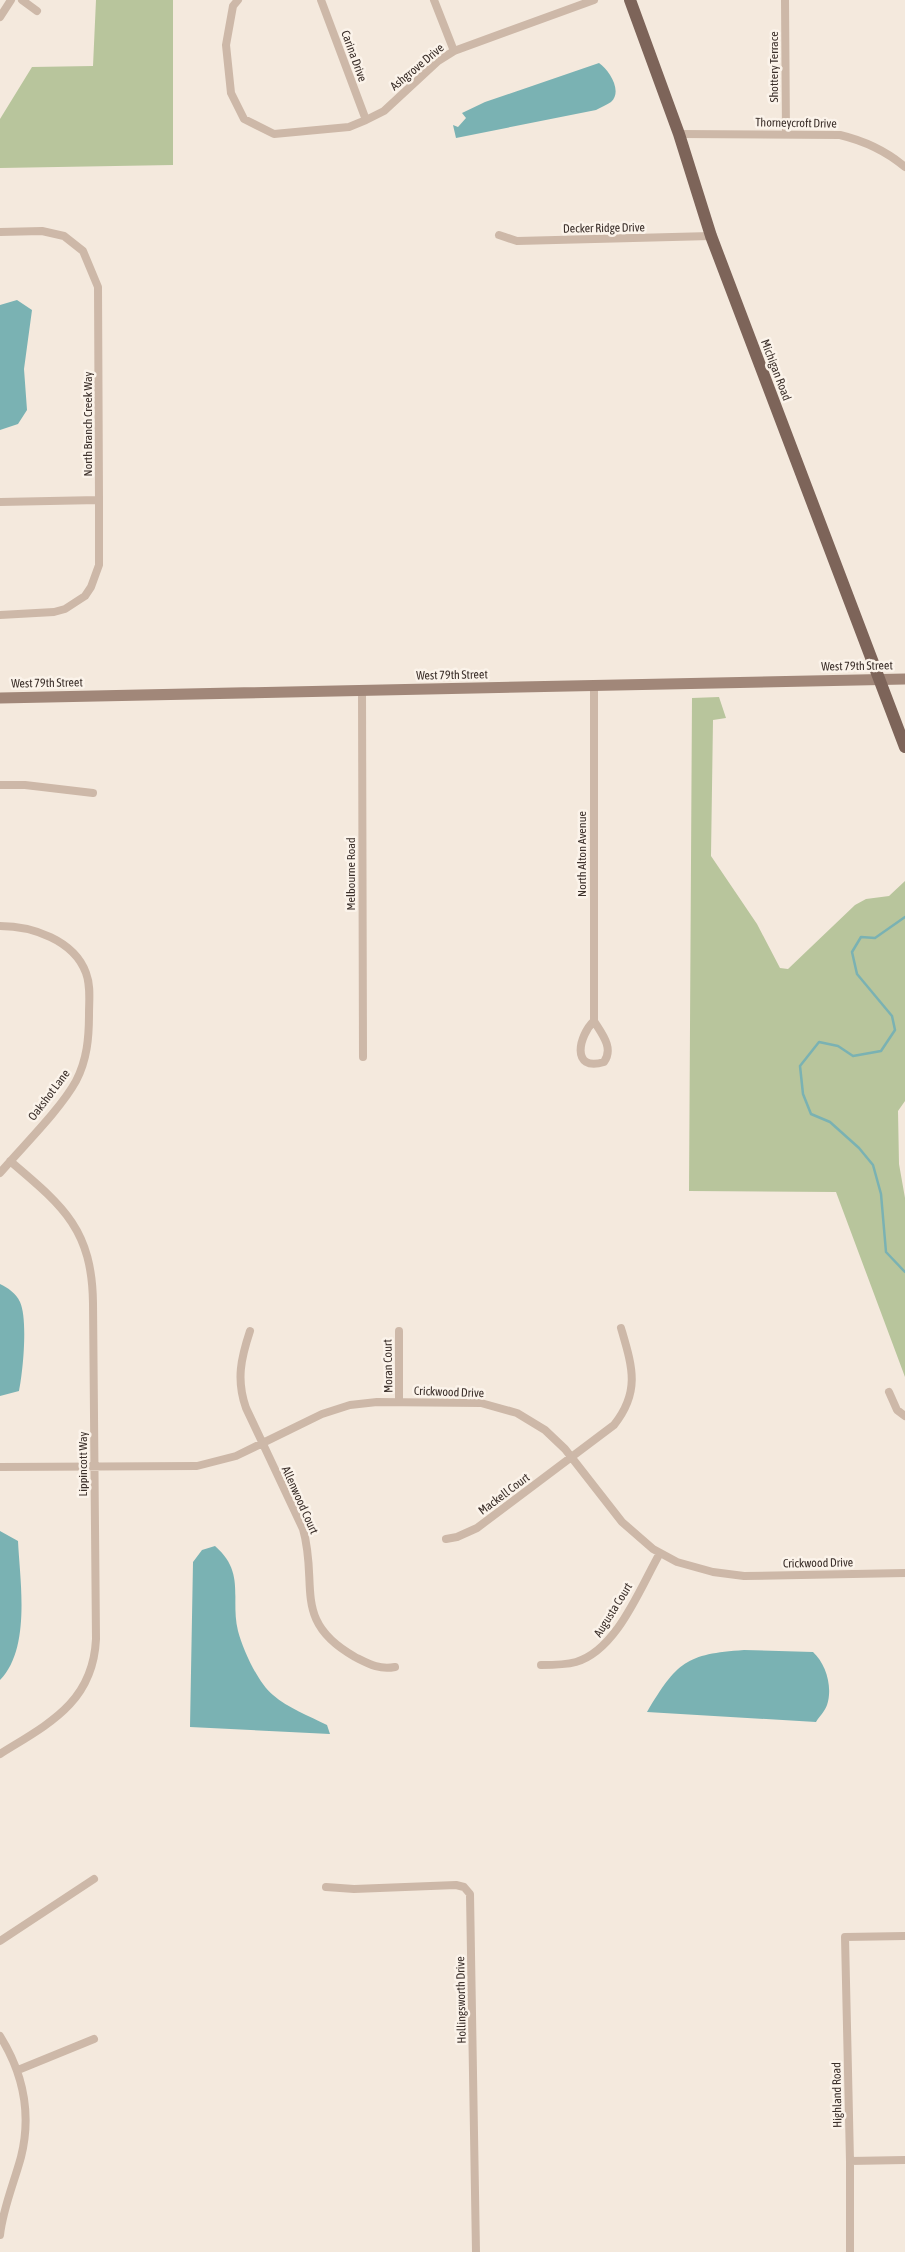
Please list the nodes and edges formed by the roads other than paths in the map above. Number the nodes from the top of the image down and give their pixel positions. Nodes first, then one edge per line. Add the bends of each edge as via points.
1 (11, 0) edge
2 (22, 0) edge
3 (238, 0) edge
4 (321, 0) edge
5 (434, 0) edge
6 (594, 0) edge
7 (630, 0) edge
8 (785, 0) edge
9 (37, 11) dead end
10 (0, 17) edge
11 (454, 50) junction
12 (366, 120) junction
13 (679, 134) junction
14 (786, 134) junction
15 (905, 166) edge
16 (0, 232) edge
17 (498, 235) dead end
18 (711, 236) junction
19 (99, 500) junction
20 (0, 502) edge
21 (0, 615) edge
22 (905, 679) edge
23 (880, 680) junction
24 (594, 686) junction
25 (362, 690) junction
26 (0, 698) edge
27 (905, 747) edge
28 (0, 785) edge
29 (93, 793) dead end
30 (0, 926) edge
31 (594, 1021) junction
32 (363, 1057) dead end
33 (10, 1161) junction
34 (0, 1173) edge
35 (621, 1328) dead end
36 (250, 1331) dead end
37 (399, 1331) dead end
38 (889, 1392) dead end
39 (399, 1401) junction
40 (905, 1416) edge
41 (262, 1444) junction
42 (571, 1456) junction
43 (0, 1467) edge
44 (94, 1467) junction
45 (446, 1539) dead end
46 (660, 1553) junction
47 (905, 1572) edge
48 (541, 1665) dead end
49 (395, 1667) dead end
50 (0, 1754) edge
51 (94, 1879) dead end
52 (326, 1887) dead end
53 (905, 1936) edge
54 (0, 1941) edge
55 (0, 2036) edge
56 (94, 2039) dead end
57 (18, 2070) junction
58 (905, 2160) edge
59 (850, 2161) junction
60 (0, 2234) edge
61 (476, 2252) edge
62 (850, 2252) edge

1 - 10 street
2 - 9 street
3 - 12 street, Ashgrove Drive via 233,6 226,45 231,93 244,119 274,134 349,127
4 - 12 street, Carina Drive
5 - 11 street
6 - 11 street, Ashgrove Drive
7 - 13 main road, Michigan Road
8 - 14 street, Shottery Terrace
11 - 12 street, Ashgrove Drive via 384,111
13 - 14 street, Thorneycroft Drive
13 - 18 main road, Michigan Road
14 - 15 street, Thorneycroft Drive via 821,133 855,138 885,151
16 - 19 street, North Branch Creek Way via 42,231 64,236 83,251 98,287
17 - 18 street, Decker Ridge Drive via 518,241
18 - 23 main road, Michigan Road
19 - 20 street
19 - 21 street, North Branch Creek Way via 99,565 85,596 66,609 54,612
22 - 23 main road, West 79th Street
23 - 24 main road, West 79th Street
23 - 27 main road, Michigan Road
24 - 25 main road, West 79th Street
24 - 31 street, North Alton Avenue
25 - 26 main road, West 79th Street
25 - 32 street, Melbourne Road
28 - 29 street
30 - 33 street, Oakshot Lane via 33,931 66,946 82,966 90,993 89,1037 80,1072 63,1099
31 - 31 street, North Alton Avenue via 607,1042 608,1051 604,1062 588,1064 580,1051 587,1028
33 - 34 street, Oakshot Lane
33 - 44 street, Lippincott Way via 66,1212 88,1258 93,1285
35 - 42 street, Mackell Court via 632,1366 629,1400 614,1425
36 - 41 street, Allenwood Court via 241,1360 240,1388
37 - 39 street, Moran Court
38 - 40 street via 896,1410
39 - 41 street, Crickwood Drive via 342,1407
39 - 42 street, Crickwood Drive via 496,1405 532,1421 557,1440
41 - 44 street, Crickwood Drive via 222,1461 197,1466
41 - 49 street, Allenwood Court via 303,1529 308,1551 310,1601 322,1629 341,1648 367,1664 380,1668
42 - 45 street, Mackell Court via 477,1528 465,1535
42 - 46 street, Crickwood Drive via 615,1515
43 - 44 street, Crickwood Drive
44 - 50 street, Lippincott Way via 96,1639 91,1670 81,1692 66,1710
46 - 47 street, Crickwood Drive via 692,1567 735,1575
46 - 48 street, Augusta Court via 616,1630 601,1648 576,1662
51 - 54 street
52 - 61 street, Hollingsworth Drive via 456,1885 464,1887 470,1894
53 - 59 street, Highland Road via 845,1938
55 - 57 street
56 - 57 street
57 - 60 street via 25,2097 26,2129
58 - 59 street
59 - 62 street, Highland Road

